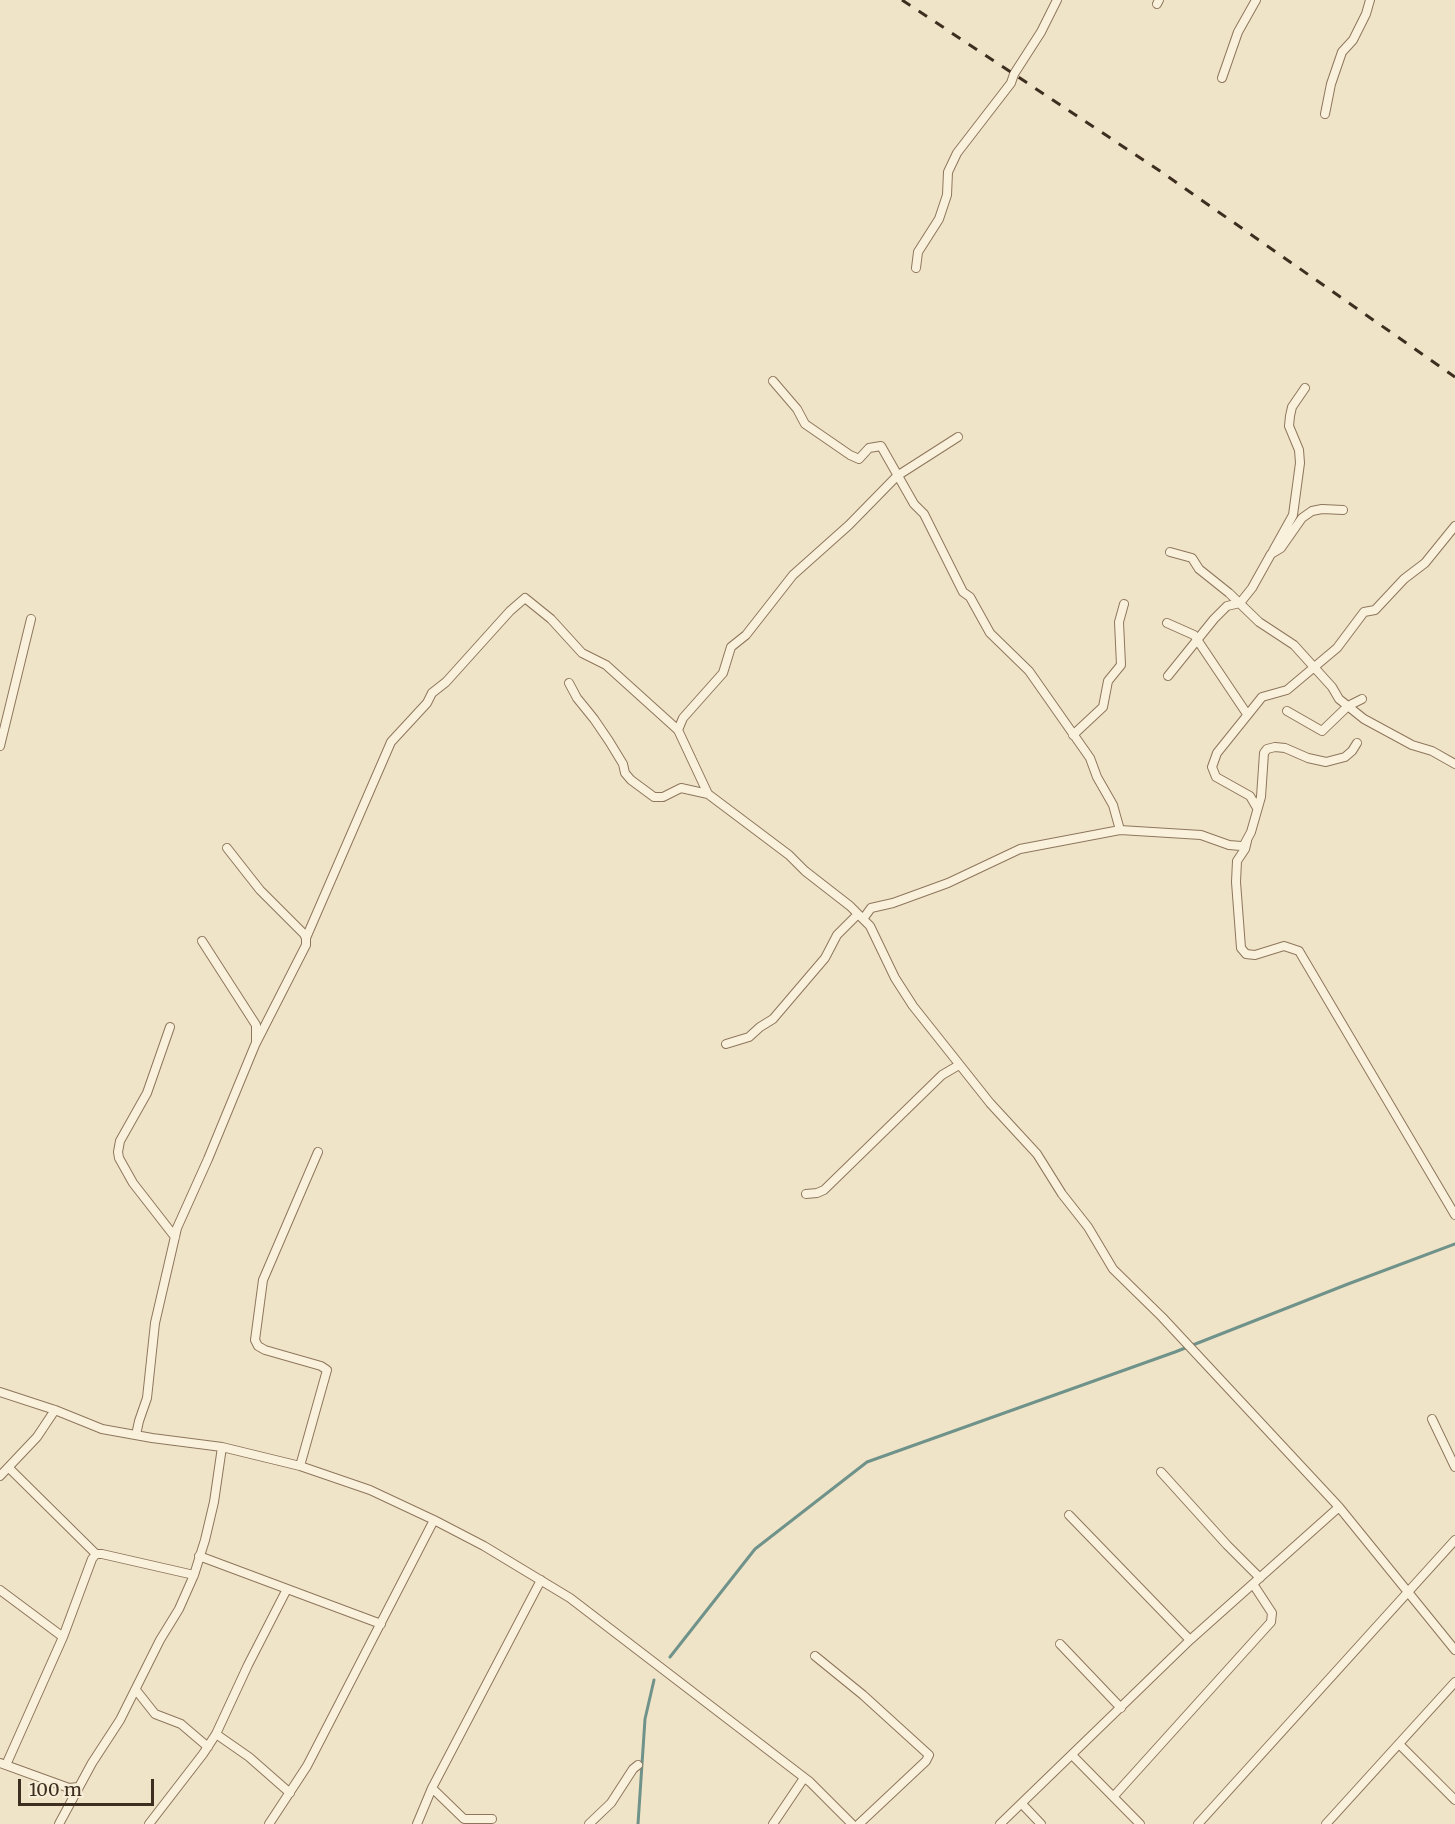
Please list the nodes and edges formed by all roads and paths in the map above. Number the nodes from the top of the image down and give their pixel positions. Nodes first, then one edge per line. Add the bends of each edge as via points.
1 (1057, 0) edge
2 (1256, 0) edge
3 (1370, 0) edge
4 (1222, 78) dead end
5 (1325, 114) dead end
6 (916, 268) dead end
7 (773, 381) dead end
8 (1305, 388) dead end
9 (958, 437) dead end
10 (897, 476) junction
11 (1343, 510) dead end
12 (1455, 526) edge
13 (1170, 552) dead end
14 (1271, 554) junction
15 (1240, 603) junction
16 (1124, 604) dead end
17 (31, 619) dead end
18 (1167, 623) dead end
19 (1197, 640) junction
20 (1314, 667) junction
21 (1168, 676) dead end
22 (569, 682) dead end
23 (1362, 699) dead end
24 (1348, 706) junction
25 (4, 708) edge
26 (1287, 711) dead end
27 (1247, 714) junction
28 (678, 730) junction
29 (1073, 735) junction
30 (1356, 743) dead end
31 (0, 746) edge
32 (1455, 764) edge
33 (708, 794) junction
34 (1257, 808) junction
35 (1120, 830) junction
36 (1247, 840) junction
37 (227, 848) dead end
38 (860, 916) junction
39 (306, 939) junction
40 (202, 941) dead end
41 (170, 1027) dead end
42 (726, 1044) dead end
43 (255, 1045) junction
44 (959, 1065) junction
45 (318, 1152) dead end
46 (806, 1194) dead end
47 (1455, 1215) edge
48 (175, 1237) junction
49 (0, 1392) edge
50 (56, 1410) junction
51 (1432, 1419) dead end
52 (136, 1435) junction
53 (222, 1447) junction
54 (300, 1467) junction
55 (1455, 1467) edge
56 (9, 1468) junction
57 (1161, 1472) dead end
58 (0, 1476) edge
59 (1339, 1508) junction
60 (1069, 1515) dead end
61 (434, 1520) junction
62 (1455, 1540) edge
63 (96, 1554) junction
64 (200, 1556) junction
65 (194, 1575) junction
66 (542, 1580) junction
67 (1257, 1581) junction
68 (287, 1589) junction
69 (0, 1590) edge
70 (1407, 1593) junction
71 (381, 1624) junction
72 (63, 1637) junction
73 (1190, 1640) junction
74 (1060, 1644) dead end
75 (1455, 1650) edge
76 (815, 1656) dead end
77 (1455, 1682) edge
78 (136, 1690) junction
79 (1121, 1708) junction
80 (216, 1734) junction
81 (1399, 1744) junction
82 (208, 1747) junction
83 (1072, 1755) junction
84 (3, 1764) edge
85 (638, 1765) dead end
86 (804, 1778) junction
87 (78, 1787) junction
88 (432, 1788) junction
89 (290, 1792) junction
90 (1114, 1796) junction
91 (1455, 1800) edge
92 (1022, 1804) junction
93 (492, 1819) dead end
94 (59, 1824) edge
95 (149, 1824) edge
96 (269, 1824) edge
97 (417, 1824) edge
98 (589, 1824) edge
99 (774, 1824) edge
100 (852, 1824) edge
101 (859, 1824) edge
102 (1000, 1824) edge
103 (1041, 1824) edge
104 (1140, 1824) edge
105 (1198, 1824) edge
106 (1326, 1824) edge

1 - 6 street via 1011,82 957,153 948,172 947,195 939,219 918,252
2 - 4 street via 1238,32
3 - 5 street via 1353,40 1342,52
7 - 10 street via 805,424 859,459 869,448 881,446
8 - 14 street via 1292,406 1289,426 1300,463 1293,515
9 - 10 street
10 - 28 street via 794,575 746,635 731,647 723,673 683,718
10 - 29 street via 924,514 963,592 970,597 990,633 1029,670
11 - 14 street via 1322,509 1302,518 1281,548
12 - 20 street via 1425,563 1375,610 1364,612 1344,640
13 - 15 street via 1192,558 1207,577
14 - 15 street
15 - 19 street via 1227,606
15 - 20 street
16 - 29 street via 1119,622 1121,665 1108,681 1103,707
17 - 25 street
18 - 19 street
19 - 21 street
19 - 27 street
20 - 24 street
20 - 27 street via 1287,690 1262,697
22 - 33 street via 609,741 627,777 657,798 681,788
23 - 24 street
24 - 26 street via 1322,730
24 - 32 street via 1399,739
25 - 31 street
27 - 34 street via 1217,753 1212,766 1216,777 1250,796
28 - 33 street
28 - 39 street via 606,665 582,653 525,598 432,693 391,742
29 - 35 street via 1090,758 1113,805
30 - 34 street via 1345,757 1326,762 1285,748 1267,749
33 - 38 street via 754,827
34 - 36 street
35 - 36 street via 1201,835 1241,846
35 - 38 street via 1020,849 948,883 872,908
36 - 47 street via 1237,861 1241,948 1255,956 1284,945 1299,951
37 - 39 street
38 - 42 street via 837,934 825,958 768,1024 749,1037
38 - 44 street via 870,926 908,998
39 - 43 street
40 - 43 street via 256,1025
41 - 48 street via 147,1093 118,1152 133,1183
43 - 48 street
44 - 46 street via 942,1075 824,1190
44 - 59 street via 1037,1154 1113,1269
45 - 54 street via 263,1280 255,1340 265,1350 327,1370
48 - 52 street via 155,1323 147,1398
49 - 50 street
50 - 52 street via 102,1429
50 - 56 street
51 - 55 street
52 - 53 street
53 - 54 street
53 - 64 street via 214,1502
54 - 61 street via 370,1490
56 - 58 street
56 - 63 street
57 - 67 street
59 - 67 street
59 - 70 street
60 - 73 street
61 - 66 street
61 - 71 street
62 - 70 street
63 - 65 street
63 - 72 street
64 - 65 street
64 - 68 street
65 - 78 street
66 - 86 street
66 - 88 street
67 - 73 street
67 - 90 street via 1272,1613 1270,1622
68 - 71 street
68 - 80 street
69 - 72 street
70 - 75 street
70 - 105 street
71 - 89 street
72 - 84 street
73 - 79 street
74 - 79 street
76 - 101 street via 929,1755
77 - 81 street
78 - 82 street via 155,1714 181,1724
78 - 87 street
79 - 83 street
80 - 82 street
80 - 89 street
81 - 91 street
81 - 106 street
82 - 95 street
83 - 90 street
83 - 92 street
84 - 87 street via 69,1788
85 - 98 street via 611,1803
86 - 99 street
86 - 100 street
87 - 94 street
88 - 93 street via 464,1819
88 - 97 street
89 - 96 street
90 - 104 street
92 - 102 street
92 - 103 street

